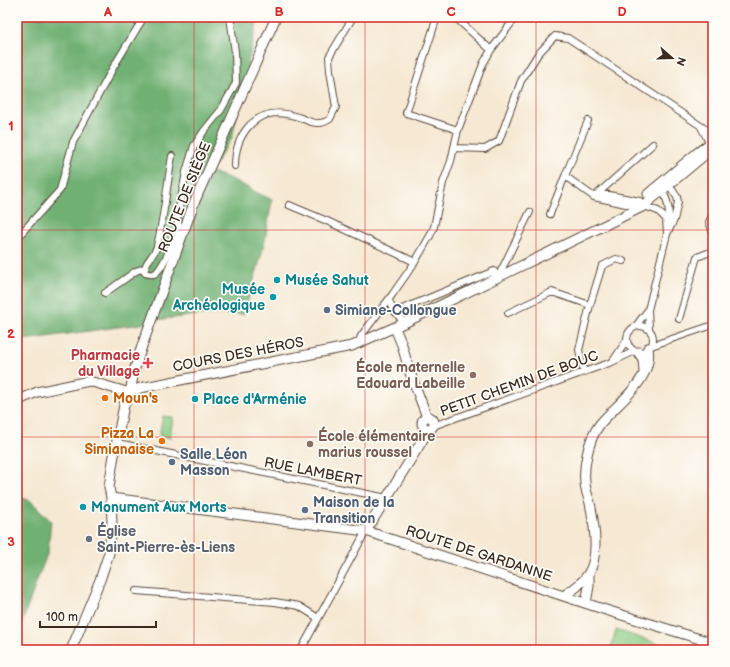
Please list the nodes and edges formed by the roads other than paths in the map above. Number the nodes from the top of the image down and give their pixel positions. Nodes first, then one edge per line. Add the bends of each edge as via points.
1 (144, 17) edge
2 (230, 17) edge
3 (276, 17) edge
4 (353, 17) edge
5 (437, 17) edge
6 (455, 17) edge
7 (516, 17) edge
8 (491, 50) junction
9 (588, 121) dead end
10 (701, 127) junction
11 (458, 130) junction
12 (713, 134) edge
13 (653, 144) dead end
14 (712, 145) edge
15 (454, 148) junction
16 (172, 156) dead end
17 (235, 166) dead end
18 (565, 176) junction
19 (664, 185) junction
20 (596, 195) junction
21 (289, 205) dead end
22 (639, 205) junction
23 (530, 212) dead end
24 (550, 214) dead end
25 (713, 214) edge
26 (668, 227) junction
27 (181, 230) junction
28 (713, 233) edge
29 (667, 234) junction
30 (17, 238) edge
31 (713, 251) edge
32 (623, 261) dead end
33 (415, 262) junction
34 (144, 268) junction
35 (497, 278) junction
36 (105, 293) dead end
37 (390, 297) junction
38 (590, 305) junction
39 (648, 310) junction
40 (395, 312) junction
41 (508, 313) dead end
42 (679, 320) dead end
43 (404, 323) junction
44 (713, 325) edge
45 (635, 327) junction
46 (395, 328) junction
47 (648, 329) junction
48 (652, 336) junction
49 (627, 340) junction
50 (667, 341) junction
51 (355, 345) junction
52 (650, 347) junction
53 (637, 351) junction
54 (612, 362) junction
55 (584, 372) junction
56 (644, 373) junction
57 (130, 393) junction
58 (17, 401) edge
59 (430, 428) junction
60 (117, 443) junction
61 (111, 498) junction
62 (387, 498) junction
63 (366, 531) junction
64 (589, 573) junction
65 (136, 591) dead end
66 (563, 596) junction
67 (586, 603) junction
68 (318, 618) junction
69 (713, 643) edge
70 (71, 650) edge
71 (301, 650) edge

1 - 30 street via 73,142 60,190
2 - 27 street via 236,52 236,83 221,110 194,146 177,219
3 - 27 main road, ROUTE DE SIÈGE
4 - 17 street via 329,57 336,107 330,119 318,123 290,114 264,115 251,124 242,136
5 - 11 street via 406,113
6 - 8 street
7 - 8 street
8 - 11 street via 483,64
9 - 18 street
10 - 12 street
10 - 14 street
10 - 15 street via 568,38 555,36 538,54 521,81 499,141 485,149
11 - 15 street
13 - 20 street
14 - 19 main road, COURS DES HÉROS
15 - 33 street via 443,183 434,227
16 - 34 street via 162,226 156,248
18 - 20 street
18 - 24 street
19 - 22 main road, COURS DES HÉROS
19 - 26 street via 669,213
19 - 29 street via 677,197 678,202 674,220
20 - 22 street
21 - 33 street
22 - 26 street via 658,211 666,219
22 - 35 main road, COURS DES HÉROS via 623,217
23 - 35 street
25 - 28 street via 709,222
26 - 29 street
27 - 34 street via 154,274 145,273
27 - 57 main road, ROUTE DE SIÈGE via 134,371
29 - 39 street
31 - 42 street via 697,257
32 - 38 street via 616,259 602,266
33 - 37 street
34 - 36 street via 136,270
35 - 40 street via 494,271
35 - 43 main road, COURS DES HÉROS
37 - 40 street
37 - 51 street
38 - 41 street via 552,292
38 - 55 street via 579,350
39 - 45 street
39 - 47 street
40 - 43 street
43 - 46 main road, COURS DES HÉROS
44 - 50 street
45 - 47 street via 642,326
45 - 49 street via 629,332
46 - 51 main road, COURS DES HÉROS
46 - 59 main road via 427,417 423,420 424,427
47 - 48 street
48 - 50 street
48 - 52 street
49 - 53 street via 631,348
49 - 54 street, PETIT CHEMIN DE BOUC
50 - 52 street
51 - 57 main road, COURS DES HÉROS via 140,388
52 - 53 street via 642,352
52 - 56 main road via 649,361
53 - 54 street, PETIT CHEMIN DE BOUC
53 - 56 main road via 642,359
54 - 55 street, PETIT CHEMIN DE BOUC
55 - 59 street, PETIT CHEMIN DE BOUC
56 - 64 main road via 599,425 587,453 585,483 595,538 593,564
57 - 58 main road via 89,381 36,392
57 - 60 main road, ROUTE DE SIÈGE via 124,405
59 - 62 main road
60 - 61 main road, ROUTE DE SIÈGE via 109,487
60 - 62 street, RUE LAMBERT
61 - 63 main road, ROUTE DE GARDANNE
61 - 70 main road, ROUTE DE SIÈGE via 112,522 108,553 100,580
62 - 63 main road
63 - 66 main road, ROUTE DE GARDANNE
63 - 68 street
64 - 66 main road via 579,585
64 - 67 main road
65 - 68 street via 275,602 299,606
66 - 67 main road, ROUTE DE GARDANNE
67 - 69 main road, ROUTE DE GARDANNE
68 - 71 street

